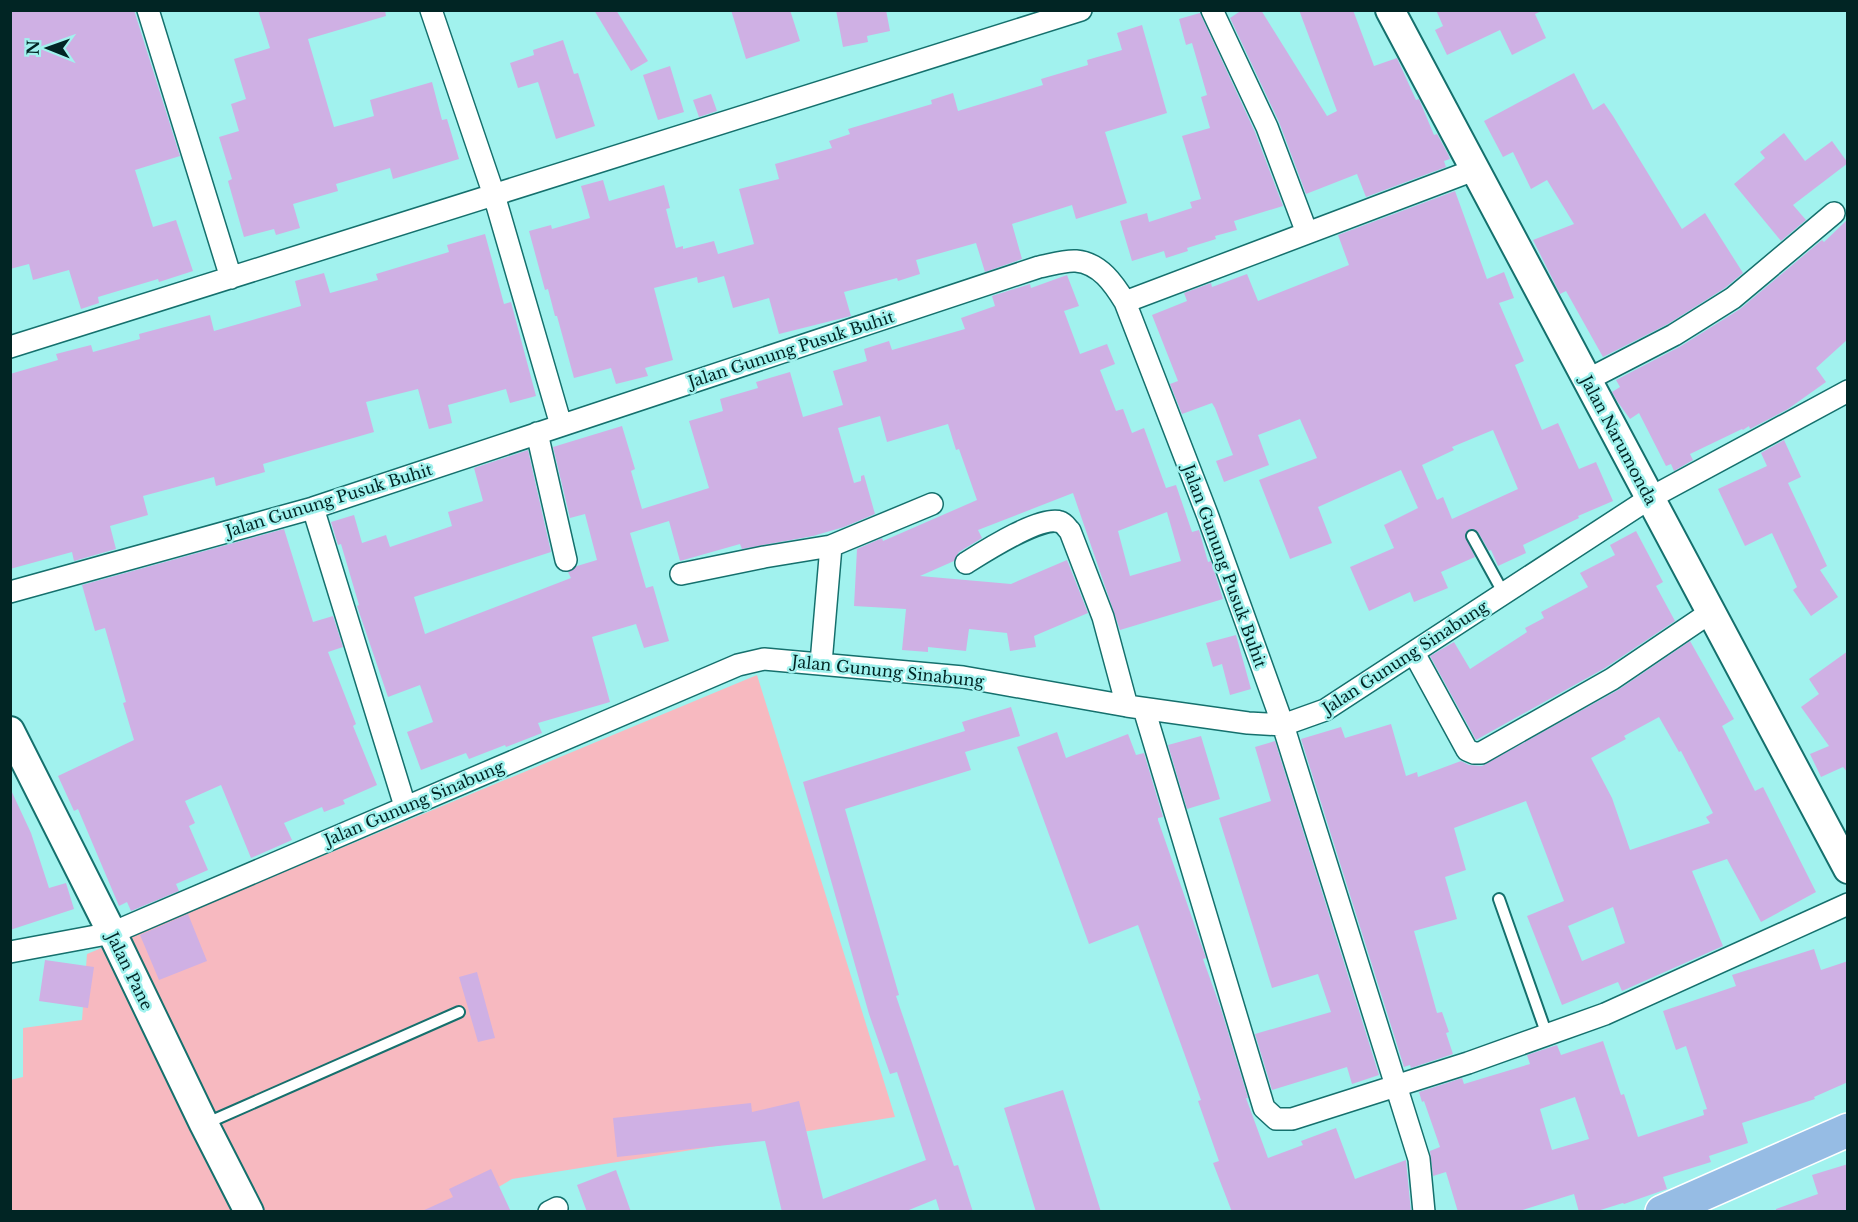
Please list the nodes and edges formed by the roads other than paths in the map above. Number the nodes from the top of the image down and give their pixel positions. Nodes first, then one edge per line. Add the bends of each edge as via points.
1 (148, 10) edge
2 (431, 10) edge
3 (1081, 10) edge
4 (1212, 10) edge
5 (1390, 10) edge
6 (1474, 170) junction
7 (494, 195) junction
8 (1834, 213) dead end
9 (1307, 233) junction
10 (231, 278) junction
11 (1125, 302) junction
12 (10, 347) edge
13 (1587, 380) junction
14 (1848, 391) edge
15 (561, 425) junction
16 (537, 433) junction
17 (1650, 498) junction
18 (932, 504) dead end
19 (313, 508) junction
20 (1472, 536) dead end
21 (831, 546) junction
22 (566, 560) dead end
23 (966, 563) dead end
24 (681, 574) dead end
25 (10, 592) edge
26 (1504, 594) junction
27 (1711, 612) junction
28 (1414, 653) junction
29 (821, 663) junction
30 (1136, 707) junction
31 (1283, 725) junction
32 (10, 731) edge
33 (405, 806) junction
34 (1848, 869) edge
35 (1499, 899) dead end
36 (1848, 904) edge
37 (112, 933) junction
38 (10, 952) edge
39 (459, 1012) dead end
40 (1547, 1035) junction
41 (1397, 1084) junction
42 (204, 1124) junction
43 (1848, 1130) edge
44 (249, 1212) edge
45 (1424, 1212) edge
46 (1662, 1212) edge

1 - 10 street
2 - 7 street
3 - 7 street
4 - 9 street via 1267,127
5 - 6 street, Jalan Narumonda
6 - 9 street
6 - 13 street, Jalan Narumonda
7 - 10 street
7 - 15 street
8 - 13 street via 1733,298 1674,335
9 - 11 street
10 - 12 street
11 - 15 street, Jalan Gunung Pusuk Buhit via 1099,269 1077,261 1038,267
11 - 31 street, Jalan Gunung Pusuk Buhit
13 - 17 street, Jalan Narumonda
14 - 17 street, Jalan Gunung Sinabung
15 - 16 street, Jalan Gunung Pusuk Buhit
16 - 19 street, Jalan Gunung Pusuk Buhit
16 - 22 street
17 - 26 street, Jalan Gunung Sinabung
17 - 27 street, Jalan Narumonda
18 - 21 street
19 - 25 street, Jalan Gunung Pusuk Buhit
19 - 33 street
20 - 26 lane
21 - 24 street
21 - 29 street
23 - 30 street via 1009,537 1045,522 1062,523 1070,531
26 - 28 street, Jalan Gunung Sinabung
27 - 28 street via 1612,679 1481,753 1467,750
27 - 34 street, Jalan Narumonda
28 - 31 street, Jalan Gunung Sinabung via 1325,711
29 - 30 street, Jalan Gunung Sinabung via 963,677
29 - 33 street, Jalan Gunung Sinabung via 764,659 738,665
30 - 31 street, Jalan Gunung Sinabung
30 - 41 street via 1264,1108 1276,1119 1292,1119
31 - 41 street, Jalan Gunung Pusuk Buhit
32 - 37 street, Jalan Pane
33 - 37 street, Jalan Gunung Sinabung
35 - 40 lane
36 - 40 street via 1605,1014
37 - 38 street, Jalan Gunung Sinabung
37 - 42 street, Jalan Pane
39 - 42 lane
40 - 41 street
41 - 45 street, Jalan Gunung Pusuk Buhit via 1419,1159
42 - 44 street, Jalan Pane
43 - 46 main road

